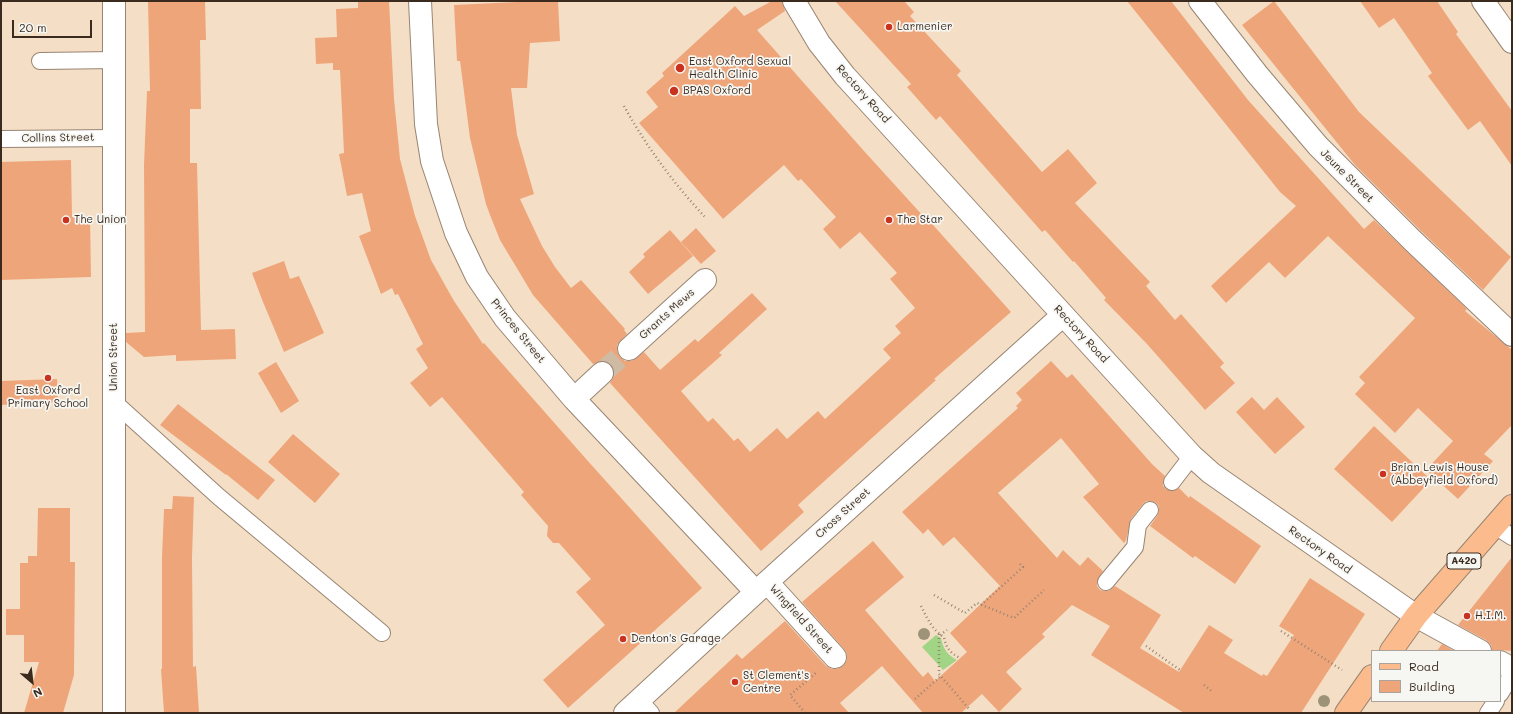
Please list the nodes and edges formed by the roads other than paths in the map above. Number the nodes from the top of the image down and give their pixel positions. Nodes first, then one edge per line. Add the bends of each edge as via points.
1 (114, 1) edge
2 (420, 1) edge
3 (794, 1) edge
4 (1200, 1) edge
5 (1482, 1) edge
6 (1512, 42) edge
7 (114, 60) junction
8 (40, 61) dead end
9 (115, 138) junction
10 (1, 139) edge
11 (705, 280) dead end
12 (1063, 315) junction
13 (1512, 335) edge
14 (629, 349) tunnel mouth
15 (602, 373) tunnel mouth
16 (574, 399) junction
17 (114, 402) junction
18 (1192, 456) junction
19 (1172, 482) dead end
20 (1512, 506) edge
21 (1150, 510) dead end
22 (1503, 532) edge
23 (1106, 582) dead end
24 (761, 587) junction
25 (1416, 616) junction
26 (382, 633) dead end
27 (1392, 650) edge
28 (1478, 650) edge
29 (835, 657) road end
30 (1501, 663) edge
31 (1512, 669) edge
32 (1512, 674) edge
33 (1371, 677) edge
34 (1501, 692) edge
35 (1495, 702) edge
36 (638, 709) edge
37 (114, 713) edge
38 (1346, 713) edge
39 (1488, 713) edge

1 - 7 street, Union Street
2 - 16 street, Princes Street via 426,124 432,161 456,233 477,277 505,318
3 - 12 street, Rectory Road via 819,43 845,76
4 - 13 street, Jeune Street via 1318,146
5 - 6 street
7 - 8 lane
7 - 9 street, Union Street
9 - 10 lane, Collins Street
9 - 17 street, Union Street
11 - 14 street, Grants Mews
12 - 18 street, Rectory Road
12 - 24 street, Cross Street
15 - 16 street
16 - 24 street, Princes Street
17 - 26 lane via 219,497
17 - 37 street, Union Street
18 - 19 lane
18 - 25 street, Rectory Road via 1211,473
20 - 22 main road, A420
21 - 23 lane via 1138,525 1135,547
22 - 25 main road, A420
24 - 29 street, Wingfield Street
24 - 36 street, Cross Street
25 - 27 main road, A420
25 - 28 street, Rectory Road
30 - 31 street
32 - 34 lane
33 - 38 main road
35 - 39 lane

